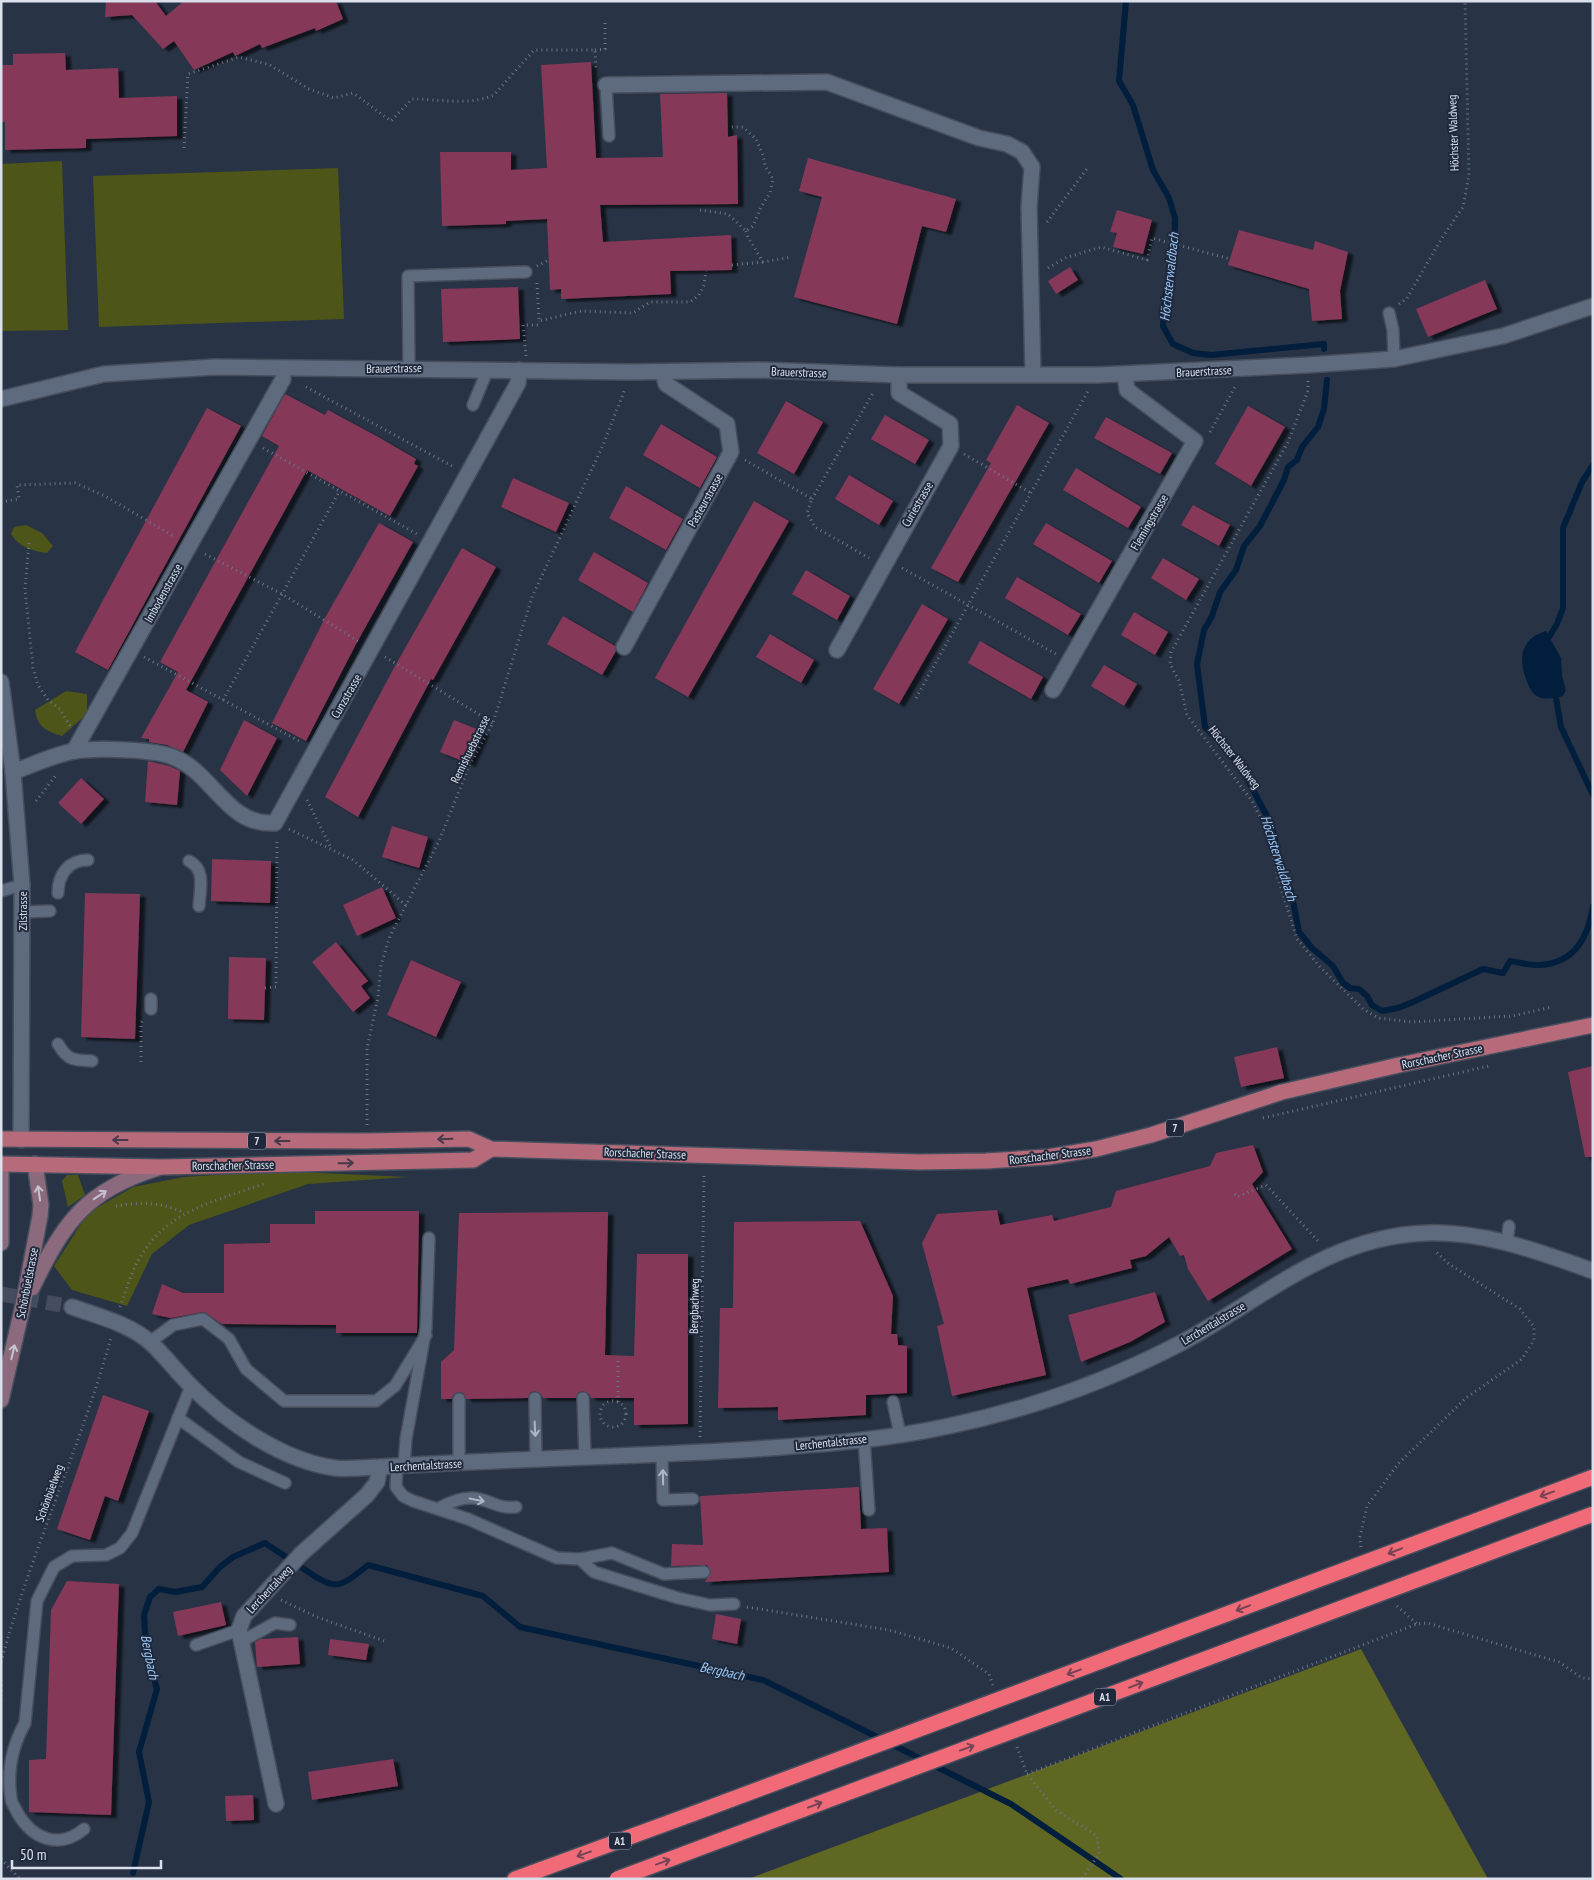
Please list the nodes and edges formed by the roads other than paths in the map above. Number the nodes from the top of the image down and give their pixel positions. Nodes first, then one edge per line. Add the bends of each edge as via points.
1 (606, 85) joint
2 (609, 136) dead end
3 (531, 269) road end
4 (1593, 306) edge
5 (1389, 313) road end
6 (1394, 359) junction
7 (523, 364) junction
8 (409, 368) junction
9 (488, 369) junction
10 (663, 372) junction
11 (1033, 374) junction
12 (899, 375) junction
13 (1125, 375) junction
14 (283, 379) dead end
15 (1, 400) edge
16 (473, 406) dead end
17 (624, 647) dead end
18 (837, 650) dead end
19 (1, 682) edge
20 (1052, 690) dead end
21 (77, 746) junction
22 (13, 772) junction
23 (88, 860) dead end
24 (189, 861) dead end
25 (22, 885) junction
26 (1, 891) edge
27 (58, 892) dead end
28 (199, 906) dead end
29 (50, 911) dead end
30 (22, 912) junction
31 (1593, 1025) edge
32 (58, 1044) dead end
33 (92, 1061) dead end
34 (1, 1139) edge
35 (20, 1140) junction
36 (492, 1149) junction
37 (1, 1164) edge
38 (35, 1164) junction
39 (162, 1167) junction
40 (1510, 1226) dead end
41 (429, 1238) dead end
42 (1, 1243) edge
43 (1507, 1243) junction
44 (1593, 1271) edge
45 (23, 1305) junction
46 (72, 1307) tunnel mouth
47 (426, 1335) junction
48 (150, 1342) junction
49 (191, 1386) junction
50 (535, 1398) dead end
51 (583, 1398) dead end
52 (459, 1399) dead end
53 (1, 1400) edge
54 (893, 1402) dead end
55 (178, 1418) junction
56 (900, 1434) junction
57 (864, 1439) junction
58 (662, 1454) junction
59 (585, 1458) junction
60 (536, 1460) junction
61 (459, 1463) junction
62 (401, 1466) junction
63 (380, 1467) junction
64 (1593, 1477) edge
65 (285, 1483) dead end
66 (693, 1499) dead end
67 (516, 1507) dead end
68 (439, 1508) junction
69 (869, 1510) dead end
70 (1593, 1514) edge
71 (580, 1559) junction
72 (704, 1572) dead end
73 (734, 1604) road end
74 (290, 1625) dead end
75 (241, 1636) junction
76 (196, 1645) dead end
77 (276, 1804) dead end
78 (84, 1829) dead end
79 (515, 1879) edge
80 (617, 1879) edge

1 - 2 lane
1 - 11 street via 828,82 1022,152 1032,167 1029,207
3 - 8 lane via 408,276
4 - 6 street, Brauerstrasse via 1502,336
5 - 6 lane
6 - 13 street, Brauerstrasse
7 - 9 street, Brauerstrasse
7 - 10 street, Brauerstrasse
7 - 21 street, Cunzstrasse via 518,383 275,823 248,820 197,773 174,758 153,751
8 - 9 street, Brauerstrasse
8 - 15 street, Brauerstrasse via 215,367 104,374
9 - 16 lane
10 - 12 street, Brauerstrasse via 759,370
10 - 17 street, Pasteurstrasse via 666,384 727,424 731,452
11 - 12 street, Brauerstrasse
11 - 13 street, Brauerstrasse
12 - 18 street, Curiestrasse via 899,393 950,424 951,446
13 - 20 street, Flemingstrasse via 1127,390 1195,441
14 - 21 street, Imbodenstrasse
19 - 22 street, Zilstrasse
21 - 22 street
22 - 25 street, Zilstrasse
23 - 27 lane via 68,866 58,883
24 - 28 lane via 197,864 201,871
25 - 26 lane
25 - 30 street, Zilstrasse
29 - 30 lane
30 - 35 street, Zilstrasse
31 - 36 main road, Rorschacher Strasse / 7 via 1282,1092 1151,1136 1048,1157 909,1162
32 - 33 lane via 64,1055 74,1060
34 - 35 main road, Rorschacher Strasse / 7
36 -> 35 main road, Rorschacher Strasse / 7 via 469,1139
35 - 37 main road
35 - 38 main road
39 -> 36 main road, Rorschacher Strasse / 7 via 473,1160
37 - 38 main road, Rorschacher Strasse / 7
37 - 42 main road
38 - 39 main road, Rorschacher Strasse / 7
45 -> 38 main road, Schönbüelstrasse via 41,1205
45 -> 39 main road via 50,1250 70,1221 94,1198 129,1177
40 - 43 lane
41 - 47 lane
43 - 44 street, Lerchentalstrasse
43 - 56 street, Lerchentalstrasse via 1462,1235 1390,1232 1297,1271 1215,1324 1111,1377 1014,1410 946,1427
53 -> 45 main road, Schönbüelstrasse
46 - 48 street, Lerchentalstrasse via 116,1322
47 - 48 lane via 395,1386 376,1401 284,1401 246,1369 229,1339 203,1319 173,1325
47 - 62 lane
48 - 49 street, Lerchentalstrasse
49 - 55 lane
49 - 63 street, Lerchentalstrasse via 230,1421 279,1449 334,1468
50 -> 60 lane
51 - 59 lane
52 - 61 lane
54 - 56 lane
55 - 65 lane via 238,1462
55 - 78 lane via 132,1533 120,1548 106,1555 72,1556 62,1560 54,1567 37,1602 25,1723 10,1760 11,1800 34,1833 47,1839 75,1836
56 - 57 street, Lerchentalstrasse
57 - 58 street, Lerchentalstrasse via 819,1445
57 - 69 lane
58 - 59 street, Lerchentalstrasse
66 -> 58 lane via 663,1500
59 - 60 street, Lerchentalstrasse
60 - 61 street, Lerchentalstrasse
61 - 62 street, Lerchentalstrasse
62 - 63 street, Lerchentalstrasse
62 - 68 lane via 396,1487 403,1496
63 - 75 street, Lerchentalweg via 377,1482 367,1495 318,1537 244,1616
64 -> 79 highway, A1, bridge
68 -> 67 lane via 455,1500 474,1498 504,1508
68 - 71 lane via 557,1558
80 -> 70 highway, A1, bridge
71 - 72 lane via 612,1553 664,1574
71 - 73 lane via 594,1572 678,1598 710,1605
74 - 75 lane via 275,1623
75 - 76 lane
75 - 77 street

